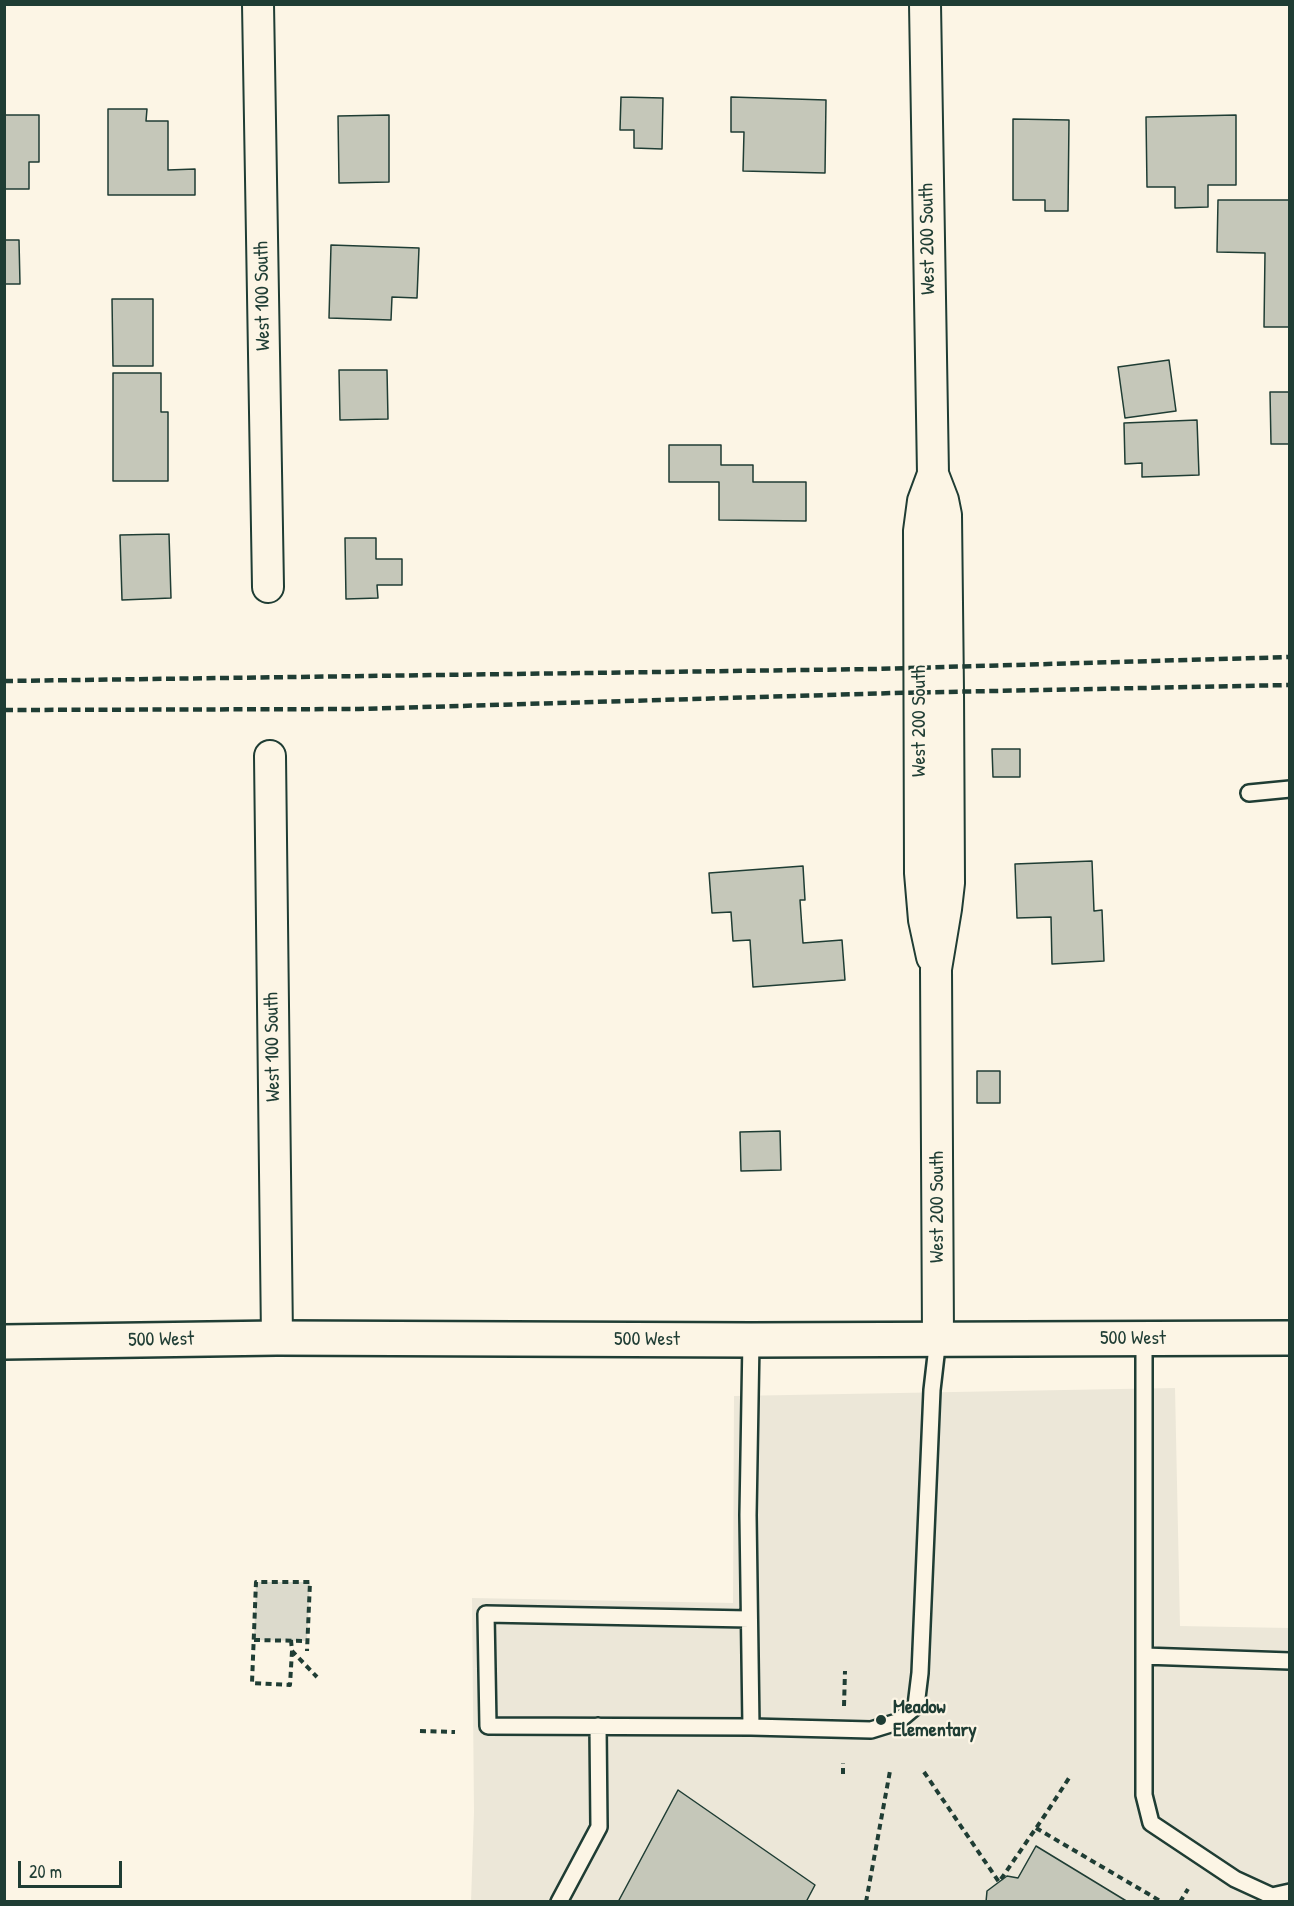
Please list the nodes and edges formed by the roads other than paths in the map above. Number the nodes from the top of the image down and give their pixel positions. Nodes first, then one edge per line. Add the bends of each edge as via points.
1 (258, 4) edge
2 (925, 4) edge
3 (268, 586) dead end
4 (270, 756) dead end
5 (1290, 789) edge
6 (1249, 793) dead end
7 (277, 1338) junction
8 (938, 1338) junction
9 (1290, 1338) edge
10 (1144, 1339) junction
11 (751, 1340) junction
12 (4, 1342) edge
13 (749, 1618) junction
14 (1144, 1656) junction
15 (1290, 1661) edge
16 (598, 1726) junction
17 (751, 1727) junction
18 (1290, 1892) edge
19 (559, 1902) edge

1 - 3 street, West 100 South
2 - 8 street, West 200 South via 933,474 923,501 919,531 920,873 924,920 936,969
4 - 7 street, West 100 South
5 - 6 lane
7 - 11 street, 500 West
7 - 12 street, 500 West
8 - 10 street, 500 West
8 - 11 street, 500 West
8 - 17 lane via 916,1706 897,1722 872,1730
9 - 10 street, 500 West
10 - 14 lane
11 - 13 lane
13 - 16 lane via 486,1614 488,1726
13 - 17 lane
14 - 15 lane
14 - 18 lane via 1144,1796 1151,1823 1235,1879 1272,1896
16 - 17 lane
16 - 19 lane via 599,1827

